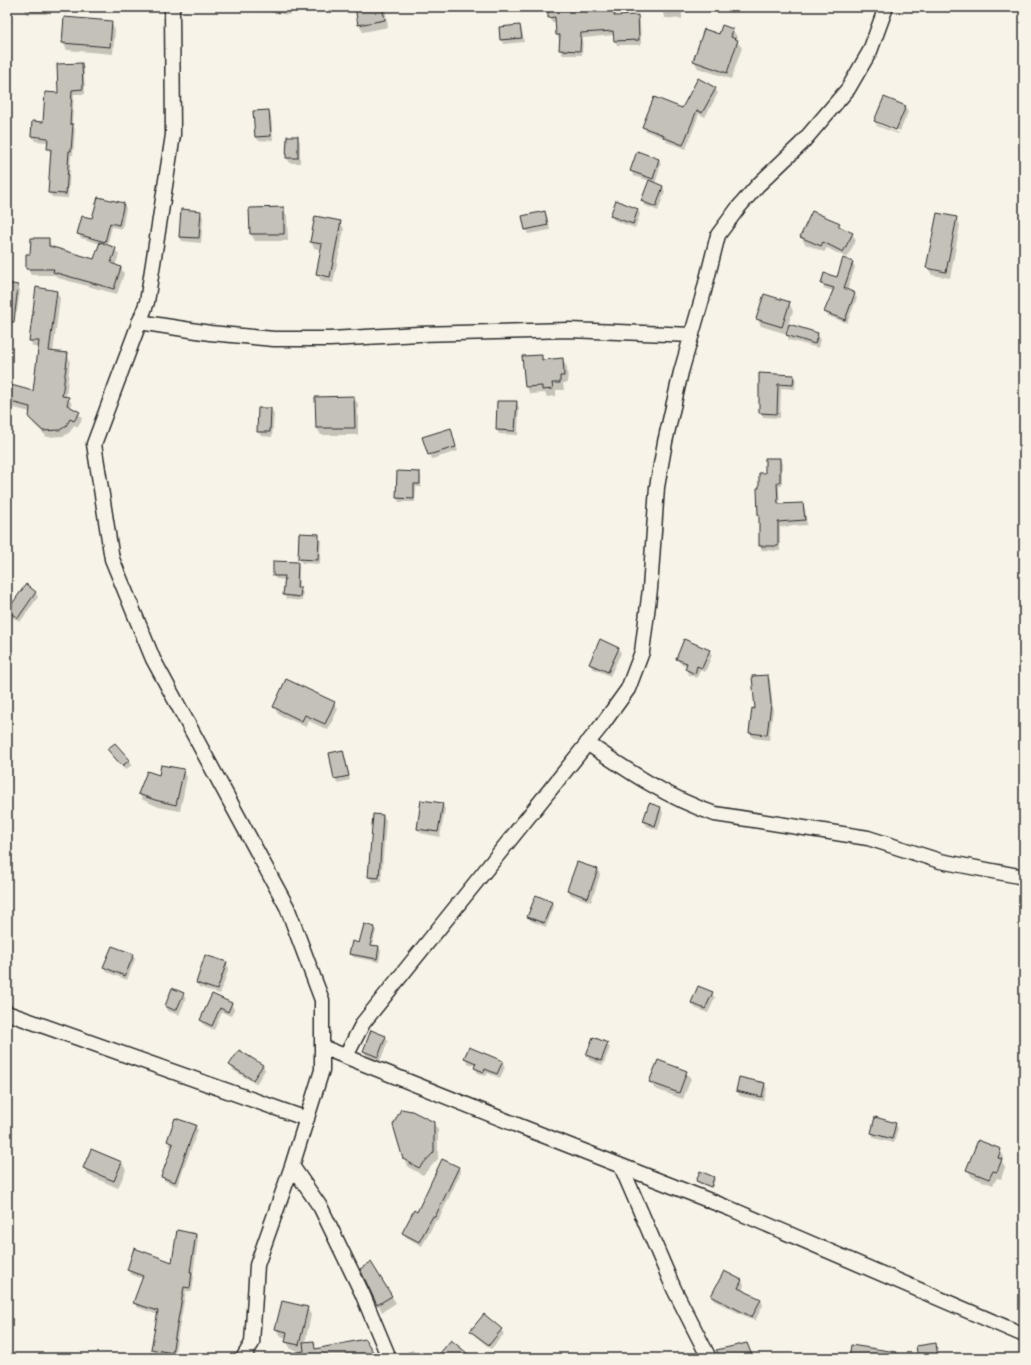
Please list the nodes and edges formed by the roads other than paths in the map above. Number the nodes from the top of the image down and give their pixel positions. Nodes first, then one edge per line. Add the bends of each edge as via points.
1 (172, 7) edge
2 (886, 7) edge
3 (139, 322) junction
4 (692, 335) junction
5 (587, 743) junction
6 (1024, 877) edge
7 (7, 1013) edge
8 (322, 1047) junction
9 (346, 1056) junction
10 (307, 1119) junction
11 (292, 1166) junction
12 (621, 1166) junction
13 (1024, 1335) edge
14 (243, 1358) edge
15 (389, 1358) edge
16 (709, 1358) edge

1 - 3 street via 172,135 147,302
2 - 4 street via 870,51 848,89 801,144 758,185 718,235
3 - 4 street via 210,333 274,339 569,330
3 - 8 street via 94,444 112,559 153,659 287,908 322,1000
4 - 5 street via 681,372 657,487 650,589 642,652 628,689
5 - 6 street via 653,786 714,814 868,838 940,861
5 - 9 street via 363,1023
7 - 10 street
8 - 9 street
8 - 10 street via 322,1070
9 - 12 street
10 - 11 street
11 - 14 street via 257,1265 252,1343
11 - 15 street via 321,1208 362,1293
12 - 13 street via 731,1209
12 - 16 street via 674,1289

